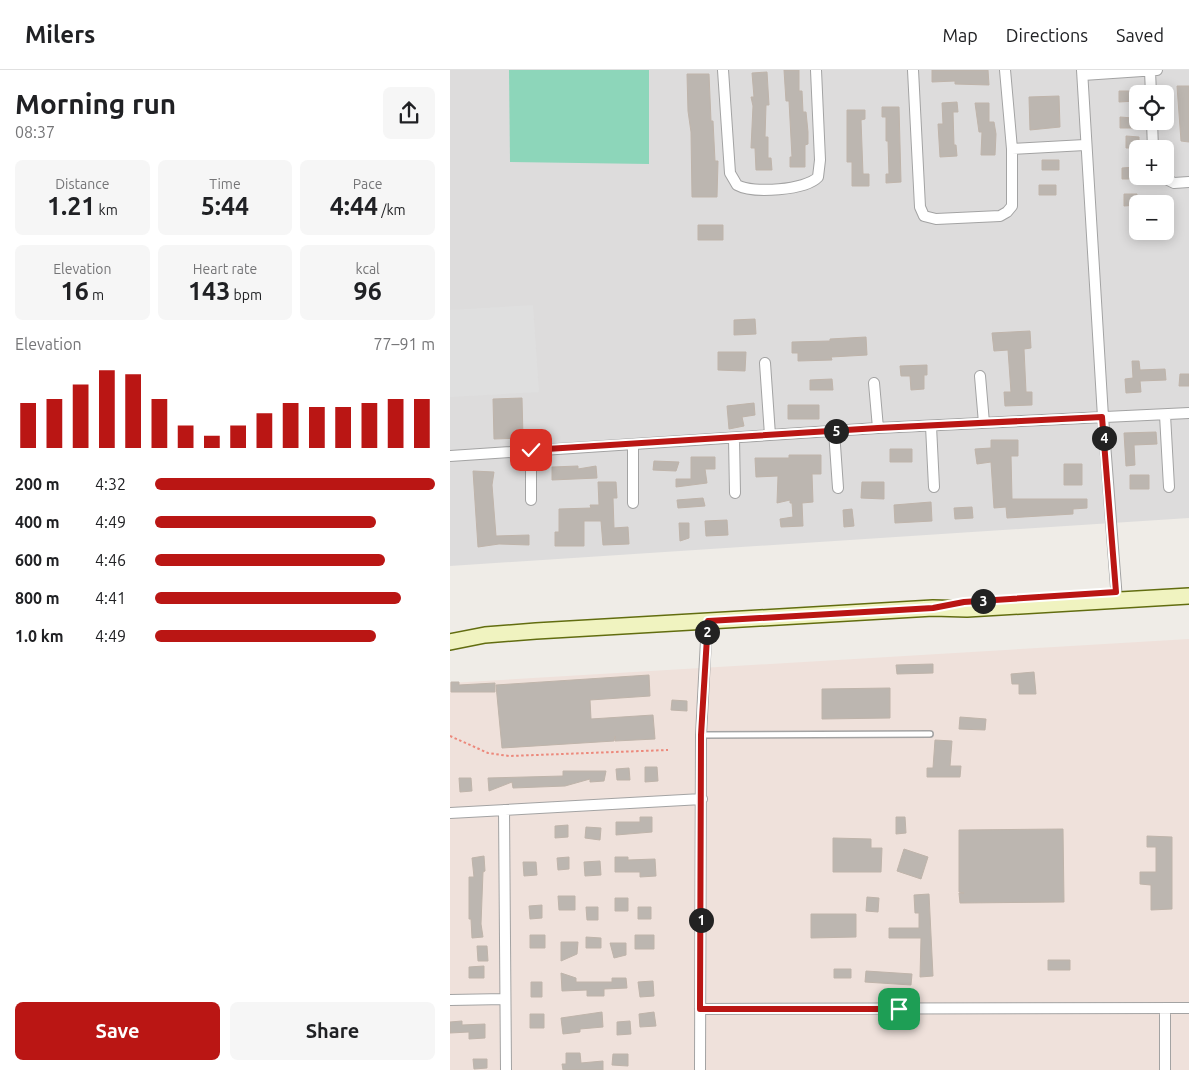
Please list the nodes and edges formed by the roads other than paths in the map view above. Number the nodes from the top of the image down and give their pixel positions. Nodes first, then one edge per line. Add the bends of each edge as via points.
1 (723, 70) edge
2 (816, 70) edge
3 (913, 70) edge
4 (1005, 70) edge
5 (1150, 70) edge
6 (1157, 70) edge
7 (1082, 73) edge
8 (1151, 85) edge
9 (1086, 145) junction
10 (1012, 149) junction
11 (1189, 182) edge
12 (1174, 183) edge
13 (765, 362) dead end
14 (980, 376) dead end
15 (874, 383) dead end
16 (1189, 414) edge
17 (1165, 415) junction
18 (1102, 417) junction
19 (984, 424) junction
20 (931, 426) junction
21 (878, 428) junction
22 (834, 431) junction
23 (770, 435) junction
24 (734, 438) junction
25 (633, 444) junction
26 (531, 450) junction
27 (450, 456) edge
28 (934, 487) dead end
29 (1169, 487) dead end
30 (838, 488) dead end
31 (735, 493) dead end
32 (531, 500) dead end
33 (633, 503) dead end
34 (1189, 588) edge
35 (1116, 596) junction
36 (1189, 596) edge
37 (708, 621) junction
38 (450, 633) edge
39 (486, 635) junction
40 (450, 642) edge
41 (930, 734) dead end
42 (701, 735) junction
43 (702, 799) junction
44 (504, 810) junction
45 (450, 813) edge
46 (505, 999) junction
47 (450, 1000) edge
48 (1165, 1008) junction
49 (1189, 1008) edge
50 (700, 1009) junction
51 (506, 1070) edge
52 (700, 1070) edge
53 (1165, 1070) edge

1 - 2 street via 730,173 737,186 756,190 805,185 818,176
3 - 10 street via 920,208 924,216 936,219 996,216 1007,212 1012,206 1013,196
4 - 10 street
5 - 6 street
5 - 7 street
5 - 8 street
7 - 9 street
9 - 10 street
9 - 18 street
11 - 12 street
13 - 23 street
14 - 19 street
15 - 21 street
16 - 17 street
17 - 18 street
17 - 29 street
18 - 19 street
18 - 35 street
19 - 20 street
20 - 21 street
20 - 28 street
21 - 22 street
22 - 23 street
22 - 30 street
23 - 24 street
24 - 25 street
24 - 31 street
25 - 26 street
25 - 33 street
26 - 27 street
26 - 32 street
34 - 35 main road
35 - 36 main road
35 - 37 main road via 967,609 933,608
37 - 39 main road
37 - 42 street
38 - 39 main road
39 - 40 main road
41 - 42 lane
42 - 43 street
43 - 44 street
43 - 50 street
44 - 45 street
44 - 46 street
46 - 47 street
46 - 51 street
48 - 49 street
48 - 50 street
48 - 53 street
50 - 52 street

